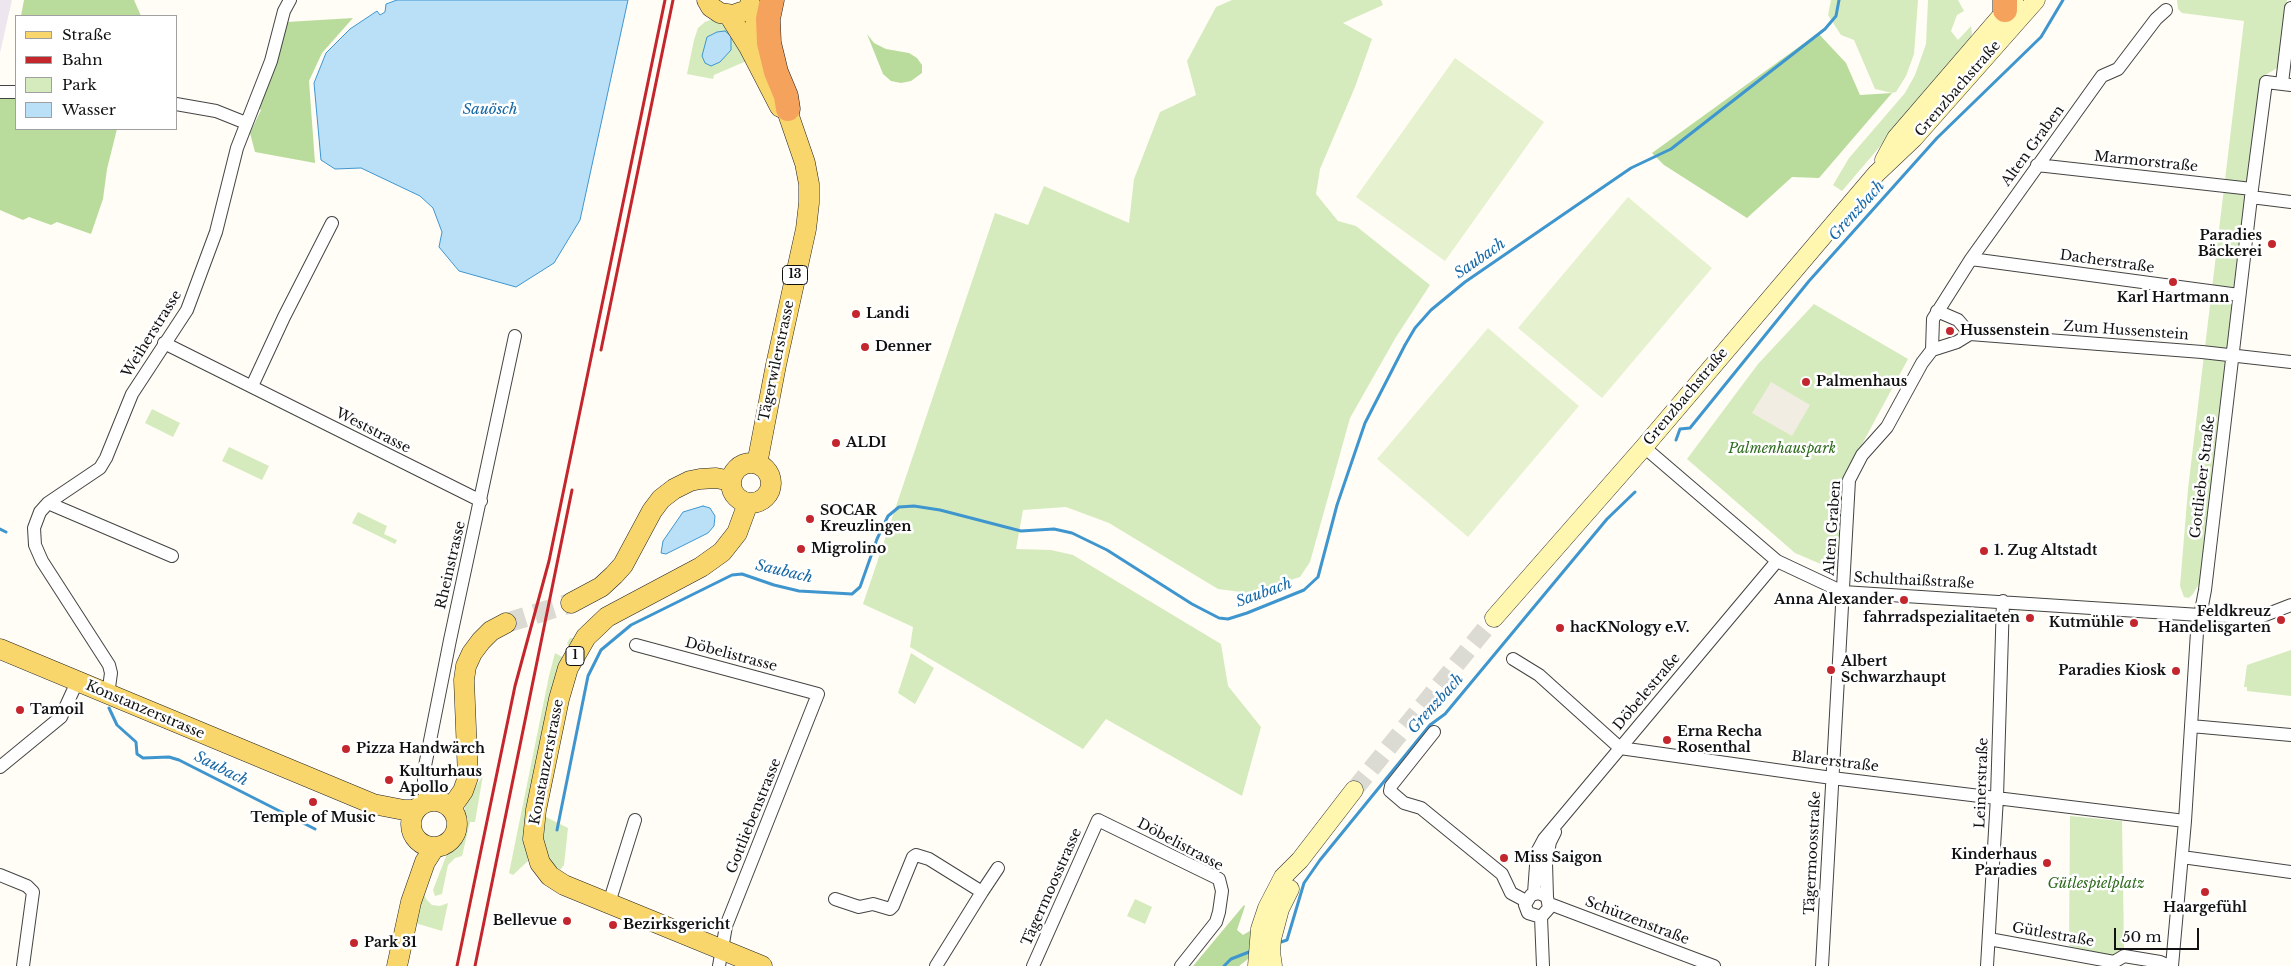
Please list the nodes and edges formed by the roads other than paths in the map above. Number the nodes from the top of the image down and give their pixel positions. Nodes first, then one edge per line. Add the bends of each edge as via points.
1 (290, 0) edge
2 (708, 0) edge
3 (2036, 0) edge
4 (758, 1) edge
5 (2008, 3) edge
6 (2291, 8) edge
7 (2166, 10) dead end
8 (729, 15) junction
9 (2286, 84) edge
10 (0, 92) edge
11 (15, 92) edge
12 (178, 104) edge
13 (788, 109) joint
14 (246, 123) junction
15 (797, 140) junction
16 (2037, 164) junction
17 (1876, 174) junction
18 (2251, 193) junction
19 (2291, 202) edge
20 (332, 223) dead end
21 (1971, 259) junction
22 (2239, 295) junction
23 (1937, 311) junction
24 (1970, 334) junction
25 (515, 336) dead end
26 (164, 343) junction
27 (1932, 350) junction
28 (2232, 356) junction
29 (2291, 362) edge
30 (252, 386) junction
31 (1644, 447) junction
32 (757, 464) junction
33 (731, 481) junction
34 (481, 501) junction
35 (48, 503) junction
36 (748, 503) junction
37 (172, 556) dead end
38 (1777, 561) junction
39 (1843, 592) junction
40 (2003, 601) junction
41 (571, 603) tunnel mouth
42 (2291, 605) edge
43 (2200, 615) junction
44 (1494, 618) tunnel mouth
45 (506, 623) tunnel mouth
46 (636, 645) dead end
47 (0, 649) edge
48 (1513, 659) dead end
49 (77, 682) junction
50 (818, 694) joint
51 (108, 695) junction
52 (2191, 726) junction
53 (1434, 732) dead end
54 (2291, 736) edge
55 (1620, 748) junction
56 (0, 767) edge
57 (1832, 778) junction
58 (1354, 790) tunnel mouth
59 (1997, 797) junction
60 (451, 808) junction
61 (416, 818) junction
62 (634, 820) dead end
63 (1098, 820) joint
64 (2185, 821) junction
65 (434, 848) junction
66 (2182, 857) junction
67 (1300, 860) junction
68 (998, 868) dead end
69 (2291, 872) edge
70 (0, 875) edge
71 (982, 892) junction
72 (835, 899) dead end
73 (1539, 899) junction
74 (411, 902) junction
75 (609, 903) junction
76 (1541, 917) junction
77 (1989, 939) junction
78 (720, 958) edge
79 (23, 966) edge
80 (398, 966) edge
81 (762, 966) edge
82 (936, 966) edge
83 (1033, 966) edge
84 (1181, 966) edge
85 (1257, 966) edge
86 (1273, 966) edge
87 (1543, 966) edge
88 (1714, 966) edge
89 (1822, 966) edge
90 (1987, 966) edge
91 (2171, 966) edge

1 - 14 street, Weiherstrasse via 271,61
2 - 8 main road via 716,10
3 - 17 street, Grenzbachstraße via 1914,138
4 - 8 main road via 740,13
4 - 13 highway via 768,19 769,44
5 - 17 street, Grenzbachstraße via 1896,138
6 - 9 street, Gottlieber Straße
7 - 16 street, Alten Graben via 2118,69 2102,76
8 - 15 main road, 13
9 - 18 street, Gottlieber Straße via 2266,82
10 - 11 street
12 - 14 street via 216,112
13 - 15 main road, 13
14 - 26 street, Weiherstrasse via 216,232 196,290 187,310
15 - 32 main road, Tägerwilerstrasse / 13 via 809,184 806,229
16 - 18 street, Marmorstraße
16 - 21 street, Alten Graben
17 - 31 street, Grenzbachstraße
18 - 19 street, Marmorstraße
18 - 22 street, Gottlieber Straße
20 - 30 street
21 - 22 street, Dacherstraße
21 - 23 street, Alten Graben
22 - 28 street, Gottlieber Straße
23 - 24 street via 1958,320
23 - 27 street, Alten Graben via 1933,319
24 - 27 street
24 - 28 street, Zum Hussenstein
25 - 34 street, Rheinstrasse
26 - 30 street, Weststrasse
26 - 35 street, Weiherstrasse via 132,394 100,468
27 - 39 street, Alten Graben via 1887,427 1862,455 1849,480
28 - 29 street, Zum Hussenstein
28 - 43 street, Gottlieber Straße
30 - 34 street, Weststrasse
31 - 38 street, Schulthaißstraße
31 - 44 street, Grenzbachstraße
32 - 33 main road via 743,465 733,474
32 - 36 main road via 770,476 770,490 762,501
33 - 36 main road via 733,493
33 - 41 main road via 700,479 674,489 652,511 623,565 614,575 601,588
34 - 61 street, Rheinstrasse
35 - 37 street
35 - 51 street, Weiherstrasse via 36,519 35,545 109,665
36 - 75 main road, Konstanzerstrasse / 1 via 737,533 722,552 701,567 607,617 586,637 568,668 536,810 534,847 540,862 557,881
38 - 39 street, Schulthaißstraße
38 - 55 street, Döbelestraße
39 - 40 street, Schulthaißstraße
39 - 57 street, Tägermoosstraße
40 - 43 street, Schulthaißstraße
40 - 59 street, Leinerstraße
42 - 43 street, Schulthaißstraße via 2260,617
43 - 52 street, Gottlieber Straße
45 - 60 main road via 481,641 466,666 468,777
46 - 50 street, Döbelistrasse
47 - 49 main road, Konstanzerstrasse
48 - 55 street via 1539,675
49 - 51 main road, Konstanzerstrasse
49 - 56 street via 61,717
50 - 78 street, Gottliebenstrasse via 726,926
51 - 61 main road, Konstanzerstrasse via 373,804 380,812
52 - 54 street
52 - 64 street, Gottlieber Straße
53 - 73 street, Schützenstraße via 1390,791 1404,803 1421,808 1502,874 1512,893
55 - 57 street, Blarerstraße
55 - 73 street, Döbelestraße via 1560,821 1550,842
57 - 59 street, Blarerstraße
57 - 89 street, Tägermoosstraße
58 - 67 street
59 - 64 street, Blarerstraße
59 - 77 street, Leinerstraße
60 - 61 main road via 440,801
60 - 65 main road via 457,820 455,834 446,844
61 - 65 main road via 424,846
61 - 74 main road
62 - 75 street
63 - 83 street, Tägermoosstrasse
63 - 84 street, Döbelistrasse via 1218,879 1222,890 1216,922
64 - 66 street, Gottlieber Straße
65 - 74 main road via 425,862
66 - 69 street
66 - 91 street, Gottlieber Straße
67 - 85 street via 1283,877 1267,908 1257,945
67 - 86 street via 1275,926 1271,952
68 - 71 street
70 - 79 street via 27,886 33,892
71 - 72 street via 929,859 916,856 890,909 873,904 859,907
71 - 82 street
73 - 76 street via 1548,912
73 - 76 street via 1528,914
73 - 88 street, Schützenstraße
74 - 80 main road
75 - 78 main road, Konstanzerstrasse / 1
76 - 87 street
77 - 90 street, Leinerstraße
77 - 91 street, Gütlestraße via 2114,962 2124,956
78 - 81 main road, Konstanzerstrasse / 1

